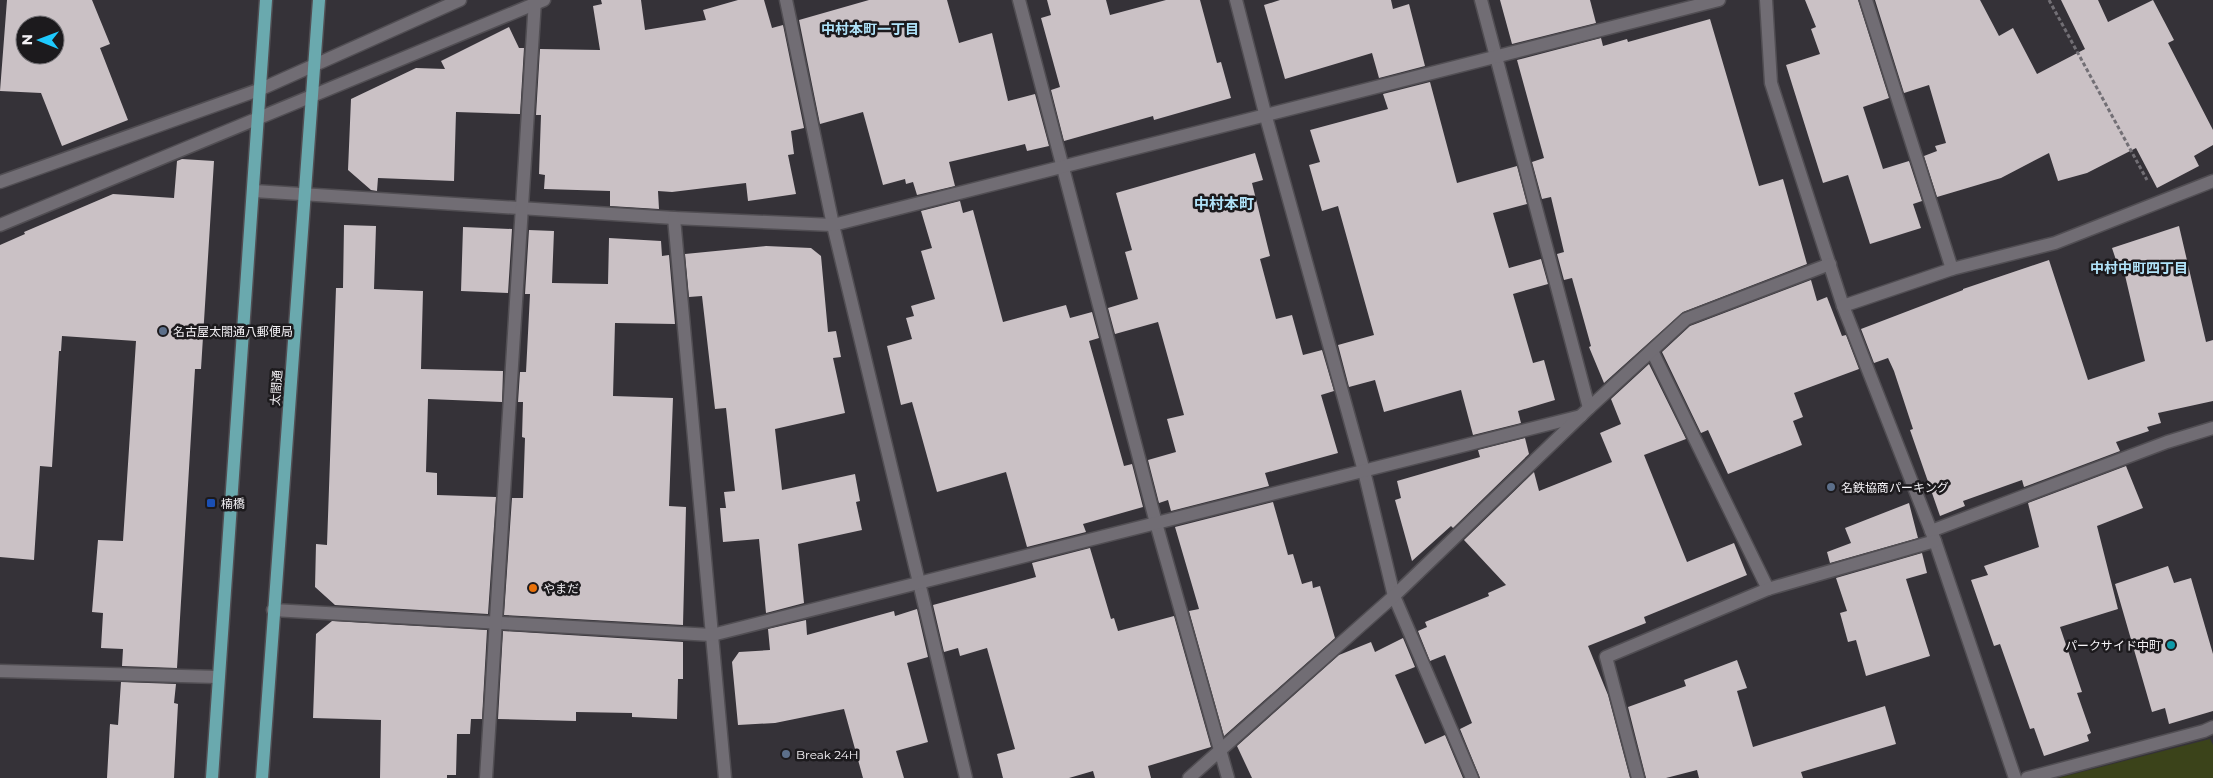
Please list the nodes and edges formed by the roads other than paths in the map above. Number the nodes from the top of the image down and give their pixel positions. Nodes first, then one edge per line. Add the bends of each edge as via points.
1 (266, 0) edge
2 (318, 0) edge
3 (460, 0) edge
4 (786, 0) edge
5 (1018, 0) edge
6 (1236, 0) edge
7 (1481, 0) edge
8 (1719, 0) edge
9 (1766, 0) edge
10 (1866, 0) edge
11 (538, 1) edge
12 (1496, 56) junction
13 (314, 66) junction
14 (261, 89) junction
15 (312, 97) junction
16 (259, 117) junction
17 (1266, 117) junction
18 (1063, 168) junction
19 (2213, 181) edge
20 (0, 182) edge
21 (254, 191) junction
22 (304, 194) junction
23 (523, 207) junction
24 (674, 218) junction
25 (0, 225) edge
26 (833, 226) junction
27 (1830, 264) junction
28 (1952, 269) junction
29 (1843, 306) junction
30 (1652, 351) junction
31 (1585, 412) junction
32 (2213, 428) edge
33 (1364, 471) junction
34 (1156, 523) junction
35 (1933, 536) junction
36 (920, 582) junction
37 (1768, 589) junction
38 (1394, 596) junction
39 (273, 610) junction
40 (495, 623) junction
41 (712, 635) junction
42 (0, 671) edge
43 (218, 678) junction
44 (2213, 727) edge
45 (1222, 751) junction
46 (212, 778) edge
47 (262, 778) edge
48 (486, 778) edge
49 (725, 778) edge
50 (966, 778) edge
51 (1189, 778) edge
52 (1228, 778) edge
53 (1472, 778) edge
54 (1638, 778) edge
55 (2015, 778) edge
56 (2026, 778) edge

1 - 14 main road
2 - 13 main road, 太閤通
3 - 13 street
4 - 26 street
5 - 18 street
6 - 17 street
7 - 12 street
8 - 12 street
9 - 27 street via 1770,82
10 - 28 street
11 - 15 street
11 - 23 street
12 - 17 street
12 - 31 street
13 - 14 street
13 - 15 main road, 太閤通
14 - 16 main road
14 - 20 street
15 - 16 street
15 - 22 main road, 太閤通
16 - 21 main road
16 - 25 street
17 - 18 street
17 - 33 street
18 - 26 street
18 - 34 street
19 - 28 street via 2055,244
21 - 22 street
21 - 43 main road
22 - 23 street
22 - 39 main road, 太閤通
23 - 24 street
23 - 40 street
24 - 26 street
24 - 41 street
26 - 36 street
27 - 29 street
27 - 30 street via 1686,319
28 - 29 street
29 - 35 street
30 - 31 street
30 - 37 street
31 - 33 street
31 - 38 street
32 - 35 street via 2167,442
33 - 34 street
33 - 38 street
34 - 36 street
34 - 45 street
35 - 37 street
35 - 55 street
36 - 41 street
36 - 50 street
37 - 54 street via 1606,657
38 - 45 street
38 - 53 street
39 - 40 street
39 - 47 main road, 太閤通
40 - 41 street
40 - 48 street
41 - 49 street
42 - 43 street
43 - 46 main road
44 - 56 street
45 - 51 street
45 - 52 street

